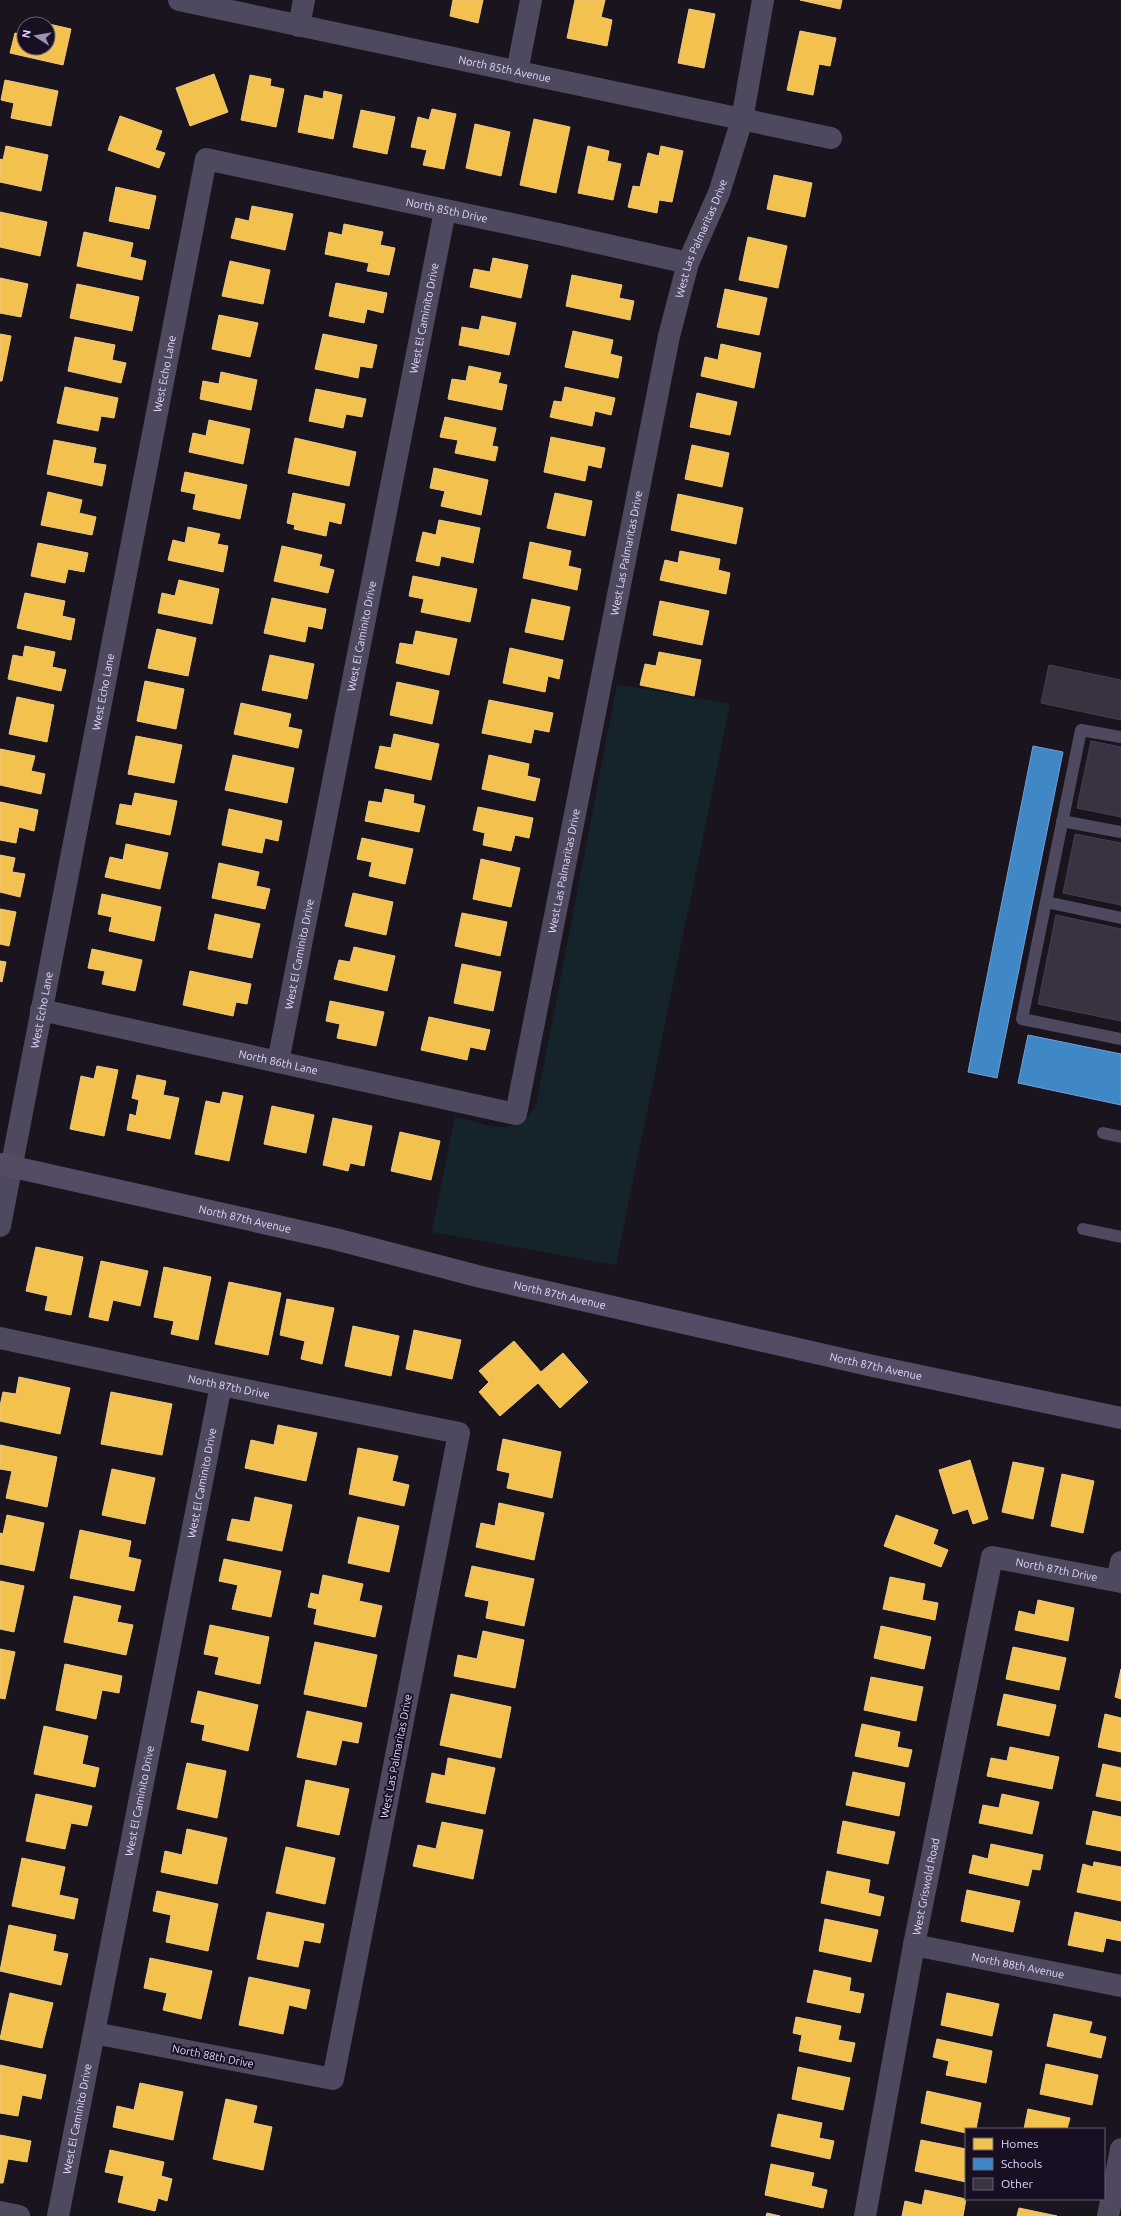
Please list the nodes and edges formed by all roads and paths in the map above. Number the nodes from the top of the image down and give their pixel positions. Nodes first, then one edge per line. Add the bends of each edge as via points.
1 (179, 0) edge
2 (304, 0) edge
3 (531, 0) edge
4 (763, 0) edge
5 (299, 26) junction
6 (517, 72) junction
7 (742, 120) junction
8 (831, 138) dead end
9 (206, 159) joint
10 (445, 211) junction
11 (688, 263) junction
12 (1121, 737) edge
13 (1062, 821) junction
14 (1121, 832) edge
15 (1046, 902) junction
16 (1121, 918) edge
17 (41, 1010) junction
18 (1121, 1038) edge
19 (278, 1062) junction
20 (516, 1114) joint
21 (1103, 1133) dead end
22 (1121, 1137) edge
23 (6, 1165) edge
24 (0, 1226) edge
25 (1083, 1229) dead end
26 (1121, 1237) edge
27 (0, 1338) edge
28 (221, 1385) junction
29 (1121, 1418) edge
30 (459, 1432) joint
31 (992, 1557) joint
32 (1120, 1575) edge
33 (914, 1945) junction
34 (1121, 1986) edge
35 (94, 2033) junction
36 (332, 2079) joint
37 (1121, 2149) edge
38 (0, 2212) edge
39 (19, 2216) edge
40 (58, 2216) edge
41 (865, 2216) edge
42 (1108, 2216) edge

1 - 5 street, North 85th Avenue
2 - 5 street
3 - 6 street
4 - 7 street, West Las Palmaritas Drive
5 - 6 street, North 85th Avenue
6 - 7 street, North 85th Avenue
7 - 8 street, North 85th Avenue
7 - 11 street, West Las Palmaritas Drive via 719,193
9 - 10 street, North 85th Drive
9 - 17 street, West Echo Lane
10 - 11 street, North 85th Drive
10 - 19 street, West El Caminito Drive
11 - 20 street, West Las Palmaritas Drive via 669,336
12 - 13 lane via 1081,730
13 - 14 lane
13 - 15 lane
15 - 16 lane
15 - 18 lane via 1022,1019
17 - 19 street, North 86th Lane
17 - 23 street, West Echo Lane
19 - 20 street, North 86th Lane
21 - 22 lane
23 - 24 street, West Echo Lane
23 - 29 street, North 87th Avenue via 335,1239 481,1277 866,1365
25 - 26 lane
27 - 28 street, North 87th Drive
28 - 30 street, North 87th Drive
28 - 35 street, West El Caminito Drive
30 - 36 street, West Las Palmaritas Drive
31 - 32 street, North 87th Drive
31 - 33 street, West Griswold Road
33 - 34 street, North 88th Avenue
33 - 41 street, West Griswold Road
35 - 36 street, North 88th Drive
35 - 40 street, West El Caminito Drive
37 - 42 street
38 - 39 street

